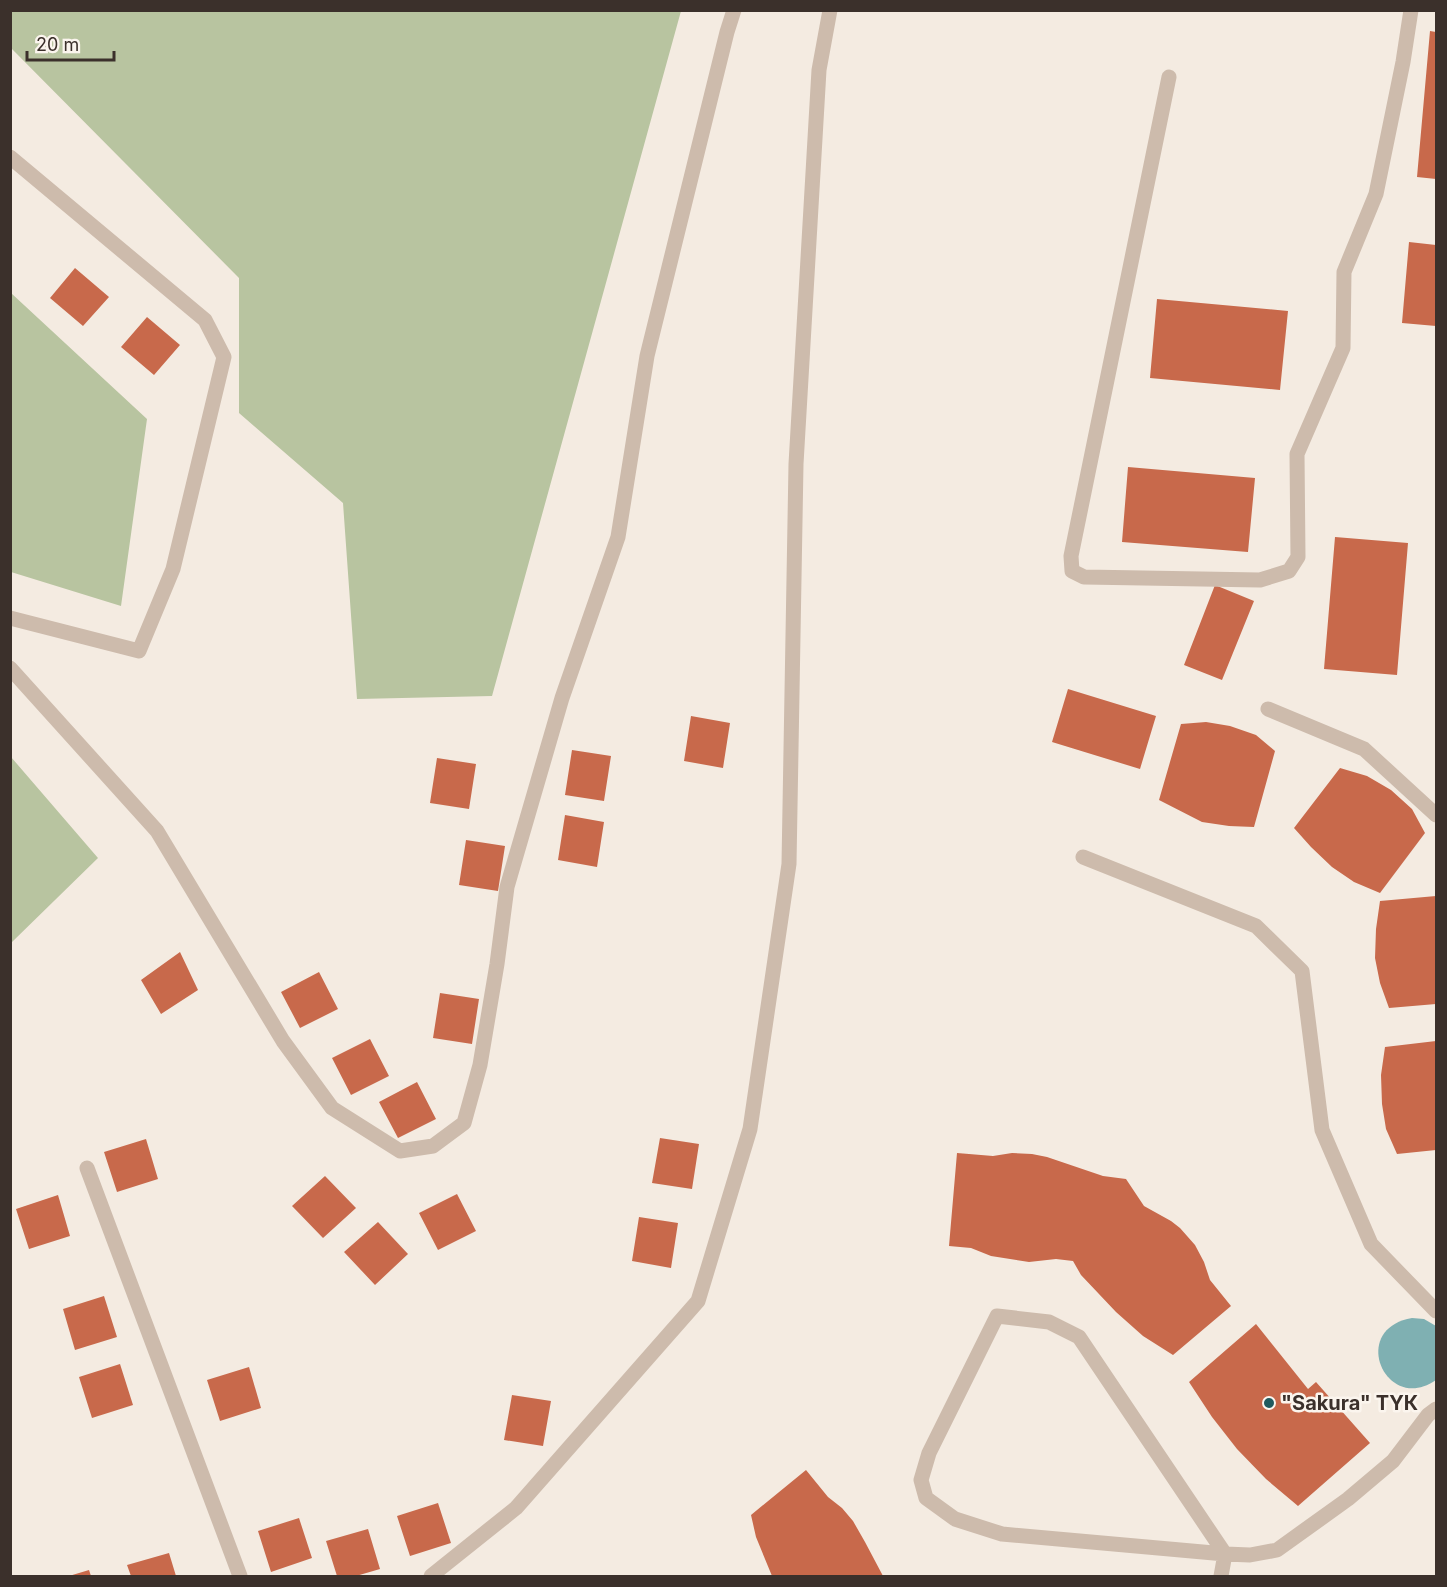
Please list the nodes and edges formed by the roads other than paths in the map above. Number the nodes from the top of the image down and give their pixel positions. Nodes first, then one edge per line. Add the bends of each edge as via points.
1 (734, 10) edge
2 (830, 10) edge
3 (1411, 10) edge
4 (1169, 77) dead end
5 (10, 157) edge
6 (10, 618) edge
7 (10, 668) edge
8 (1268, 709) dead end
9 (1437, 815) edge
10 (1083, 857) dead end
11 (87, 1168) dead end
12 (1437, 1311) edge
13 (1437, 1409) edge
14 (1225, 1554) junction
15 (240, 1576) edge
16 (431, 1576) edge
17 (1221, 1576) edge

1 - 7 street via 647,356 618,537 562,698 507,887 480,1065 464,1123 432,1146 400,1151 332,1108 283,1041 157,831
2 - 16 street via 819,70 796,464 789,864 750,1129 698,1301 516,1508
3 - 4 street via 1376,194 1344,272 1343,348 1297,454 1298,557 1289,571 1260,580 1084,577 1072,571 1071,556
5 - 6 street via 205,320 225,357 173,569 139,651
8 - 9 street via 1364,749
10 - 12 street via 1256,926 1302,971 1322,1130 1371,1244
11 - 15 street
13 - 14 street via 1393,1461 1348,1500 1278,1550
14 - 14 street via 1002,1534 955,1519 926,1498 921,1480 929,1453 997,1316 1049,1322 1079,1337
14 - 17 street

